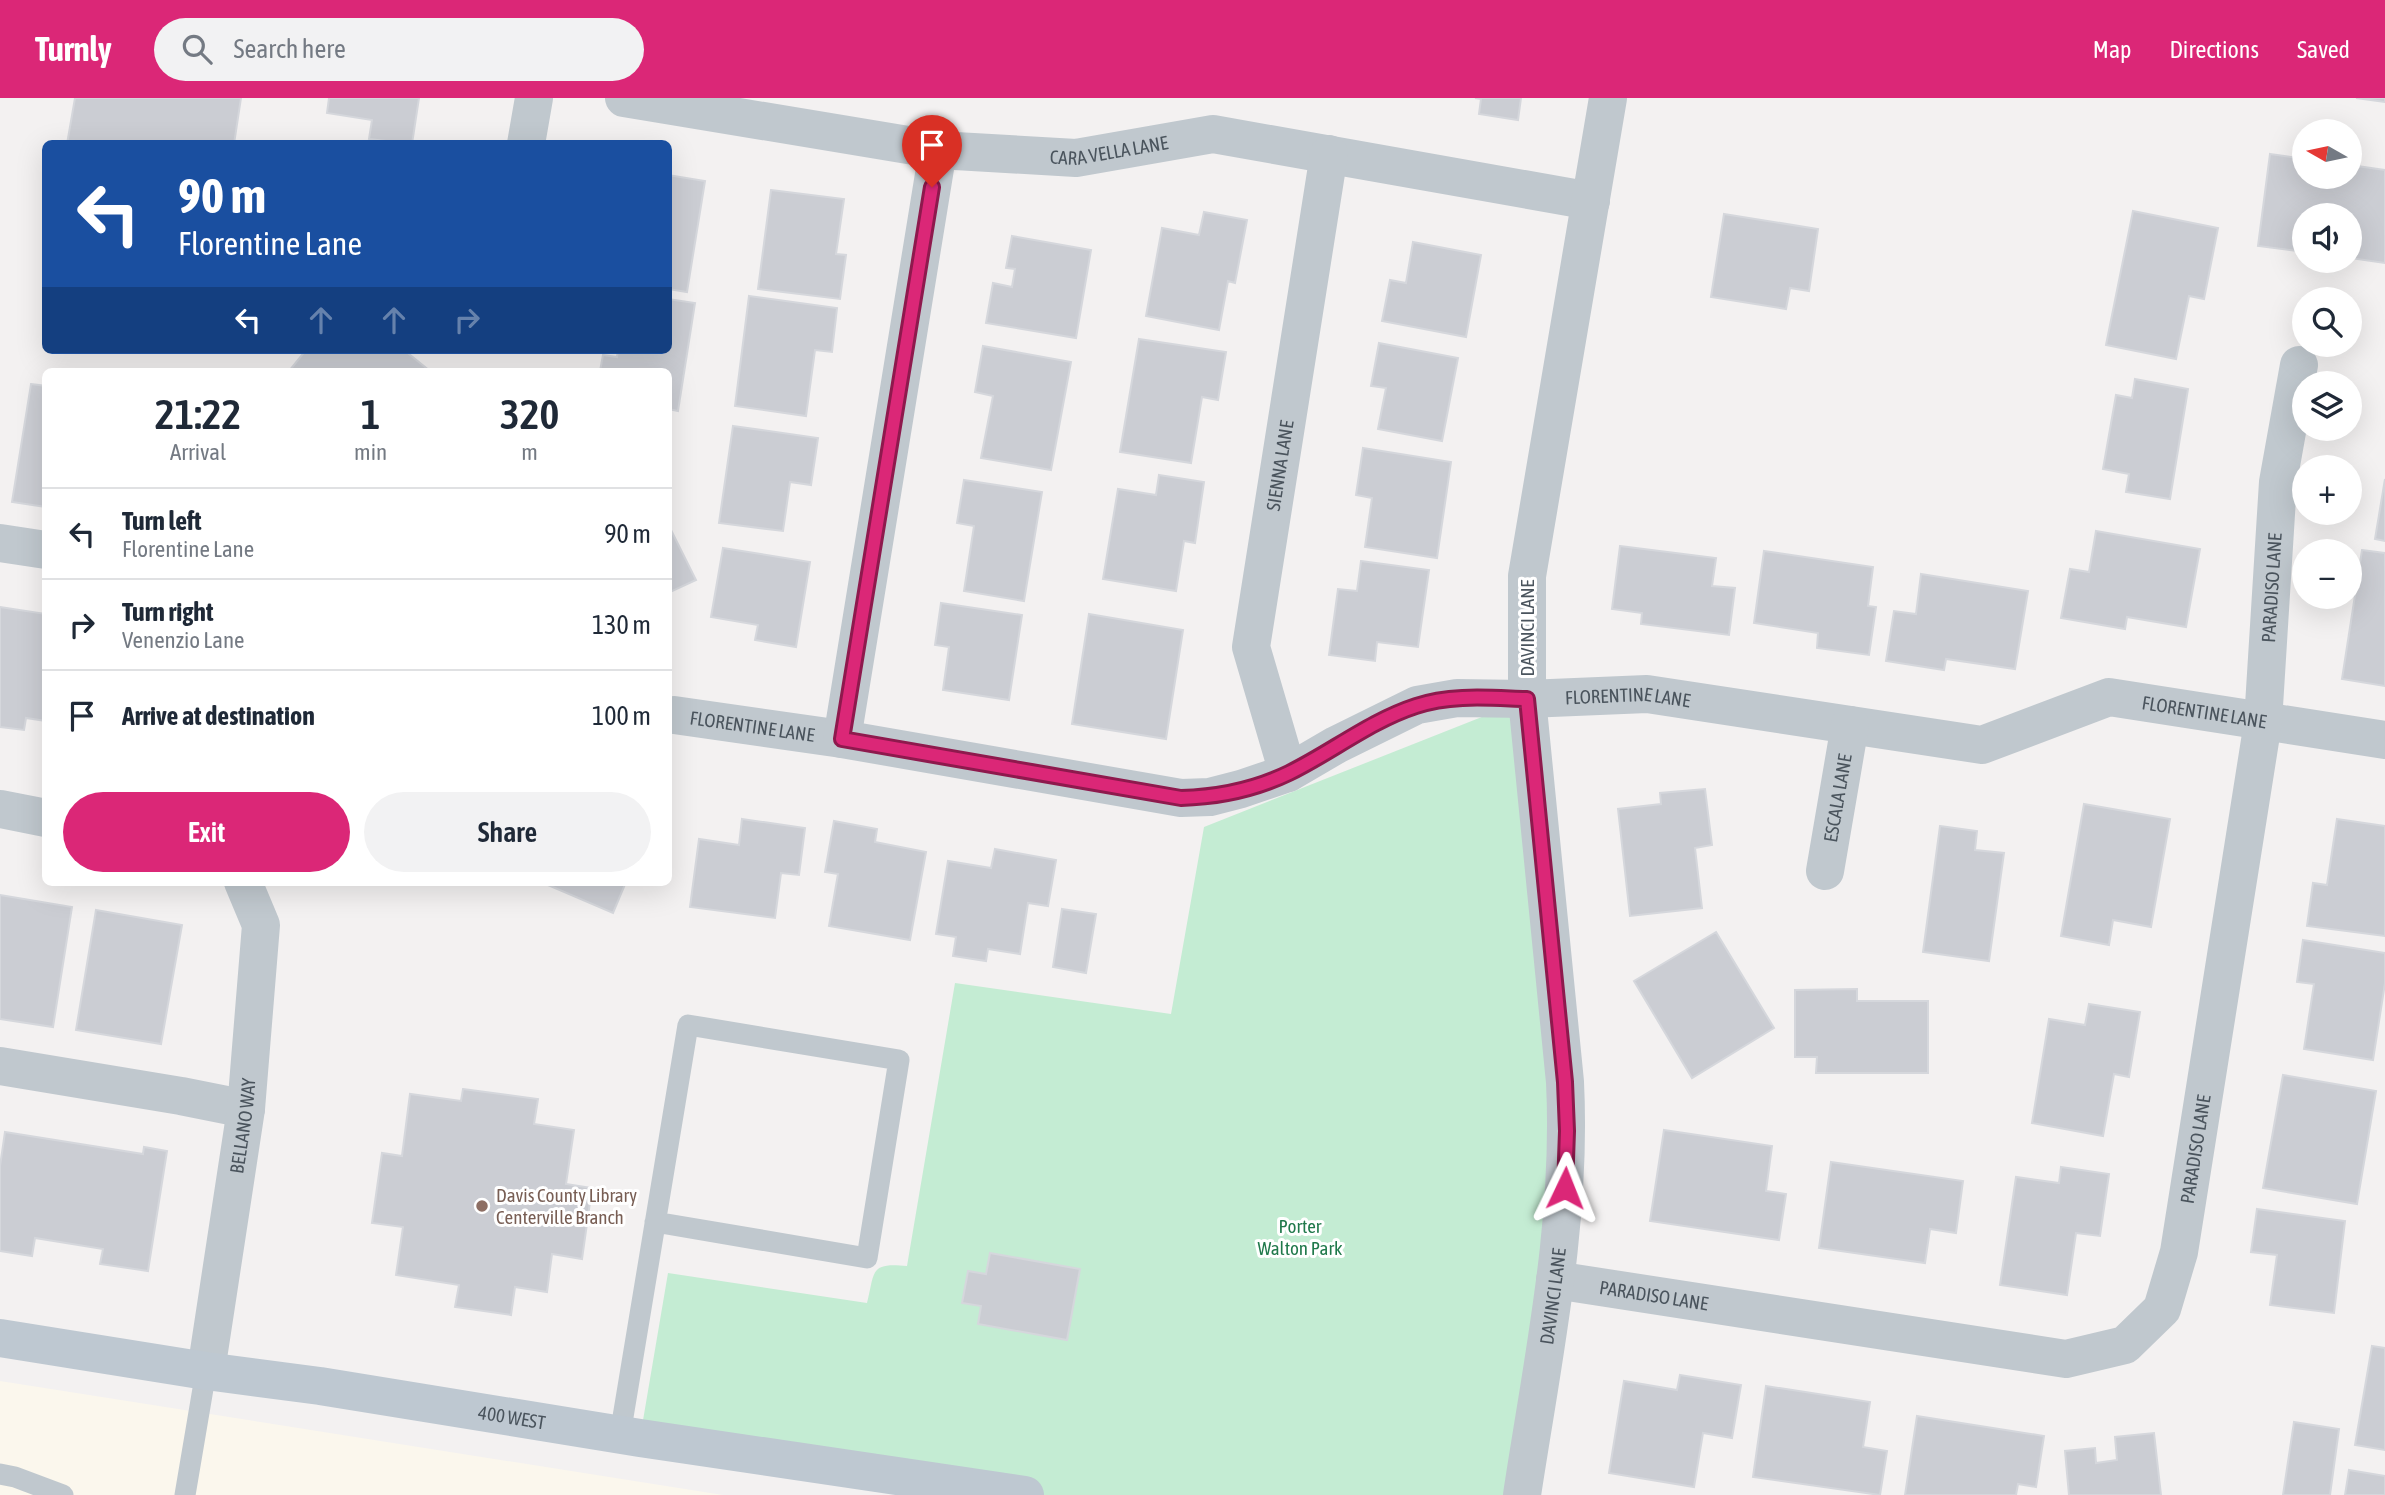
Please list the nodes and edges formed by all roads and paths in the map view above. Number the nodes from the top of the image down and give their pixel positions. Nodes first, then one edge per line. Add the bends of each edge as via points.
1 (534, 98) edge
2 (624, 98) edge
3 (1608, 98) edge
4 (527, 140) edge
5 (938, 150) junction
6 (1329, 154) junction
7 (1591, 201) junction
8 (2299, 365) dead end
9 (0, 543) edge
10 (42, 549) edge
11 (1527, 699) junction
12 (674, 715) dead end
13 (2263, 722) junction
14 (1850, 725) junction
15 (842, 739) junction
16 (2385, 740) edge
17 (1288, 774) junction
18 (0, 809) edge
19 (42, 817) edge
20 (1825, 871) dead end
21 (245, 886) edge
22 (0, 1066) edge
23 (246, 1109) junction
24 (655, 1222) junction
25 (1555, 1280) junction
26 (0, 1338) edge
27 (206, 1371) junction
28 (620, 1435) junction
29 (0, 1474) edge
30 (63, 1495) edge
31 (185, 1495) edge
32 (1025, 1495) edge
33 (1522, 1495) edge

1 - 4 street
2 - 5 street, CARA VELLA LANE
3 - 7 street, DAVINCI LANE
5 - 6 street, CARA VELLA LANE via 1076,158 1213,134
5 - 15 street
6 - 7 street, CARA VELLA LANE
6 - 17 street, SIENNA LANE via 1251,647
7 - 11 street, DAVINCI LANE via 1527,576
8 - 13 street, PARADISO LANE via 2278,482
9 - 10 street
11 - 14 street, FLORENTINE LANE via 1647,694
11 - 17 street, FLORENTINE LANE via 1458,698 1417,705
11 - 25 street, DAVINCI LANE via 1565,1082 1565,1188
12 - 15 street, FLORENTINE LANE
13 - 14 street, FLORENTINE LANE via 2109,697 1982,745
13 - 16 street, FLORENTINE LANE
13 - 25 street, PARADISO LANE via 2179,1252 2162,1309 2125,1345 2066,1359
14 - 20 street, ESCALA LANE
15 - 17 street, FLORENTINE LANE via 1181,798 1210,797
18 - 19 street
21 - 23 street, BELLANO WAY via 261,925
22 - 23 street
23 - 27 street, BELLANO WAY
24 - 24 lane via 867,1258 899,1060 688,1025
24 - 28 lane
25 - 33 street, DAVINCI LANE
26 - 27 main road, 400 WEST
27 - 28 main road, 400 WEST
27 - 31 lane
28 - 32 main road, 400 WEST
29 - 30 lane

